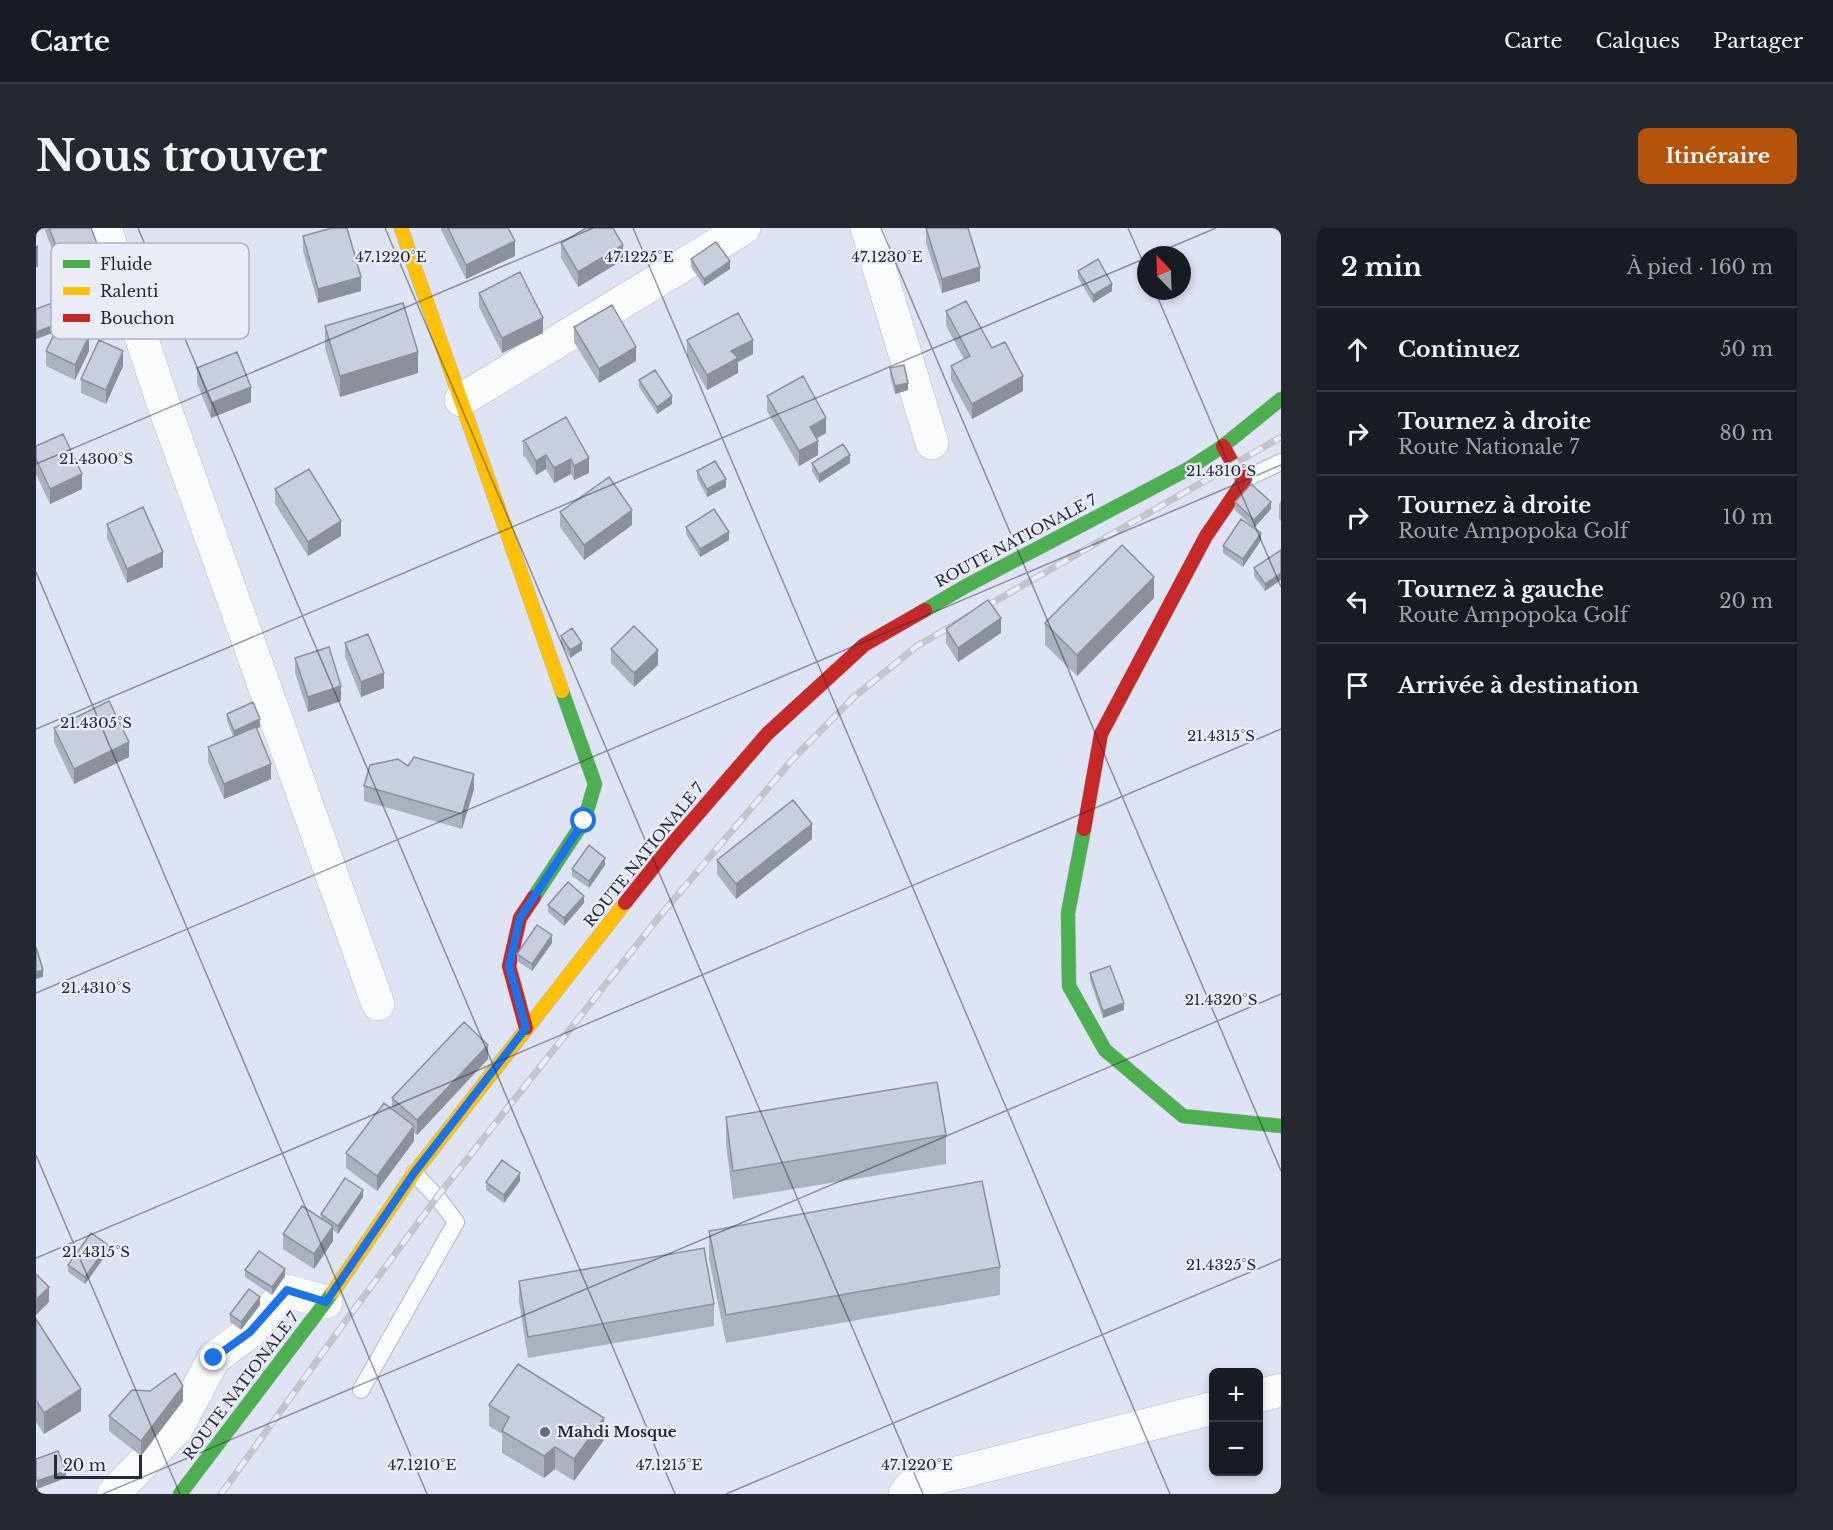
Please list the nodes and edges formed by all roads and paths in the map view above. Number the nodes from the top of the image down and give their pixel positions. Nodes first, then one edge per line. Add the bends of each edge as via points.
1 (105, 228) edge
2 (401, 228) edge
3 (744, 228) edge
4 (867, 228) edge
5 (110, 243) edge
6 (142, 339) edge
7 (1281, 399) edge
8 (461, 400) junction
9 (932, 443) dead end
10 (1223, 446) junction
11 (1281, 462) edge
12 (1245, 479) junction
13 (378, 1004) dead end
14 (526, 1028) junction
15 (1281, 1126) edge
16 (414, 1173) junction
17 (326, 1302) junction
18 (361, 1390) dead end
19 (1209, 1409) edge
20 (113, 1494) edge
21 (180, 1494) edge
22 (905, 1494) edge

1 - 5 street
2 - 8 street
3 - 8 street
4 - 9 street
6 - 13 street
7 - 10 street, ROUTE NATIONALE 7
8 - 14 street via 595,784 584,821 520,918 509,966
10 - 12 street
10 - 14 street, ROUTE NATIONALE 7 via 1188,469 966,586 864,645 767,734 672,844
11 - 12 lane
12 - 15 street via 1206,536 1101,734 1068,913 1069,986 1105,1050 1183,1116
14 - 16 street, ROUTE NATIONALE 7
16 - 17 street, ROUTE NATIONALE 7
16 - 18 lane via 456,1222
17 - 20 street via 287,1290 250,1332 214,1358 177,1428
17 - 21 street, ROUTE NATIONALE 7
19 - 22 street via 913,1484

